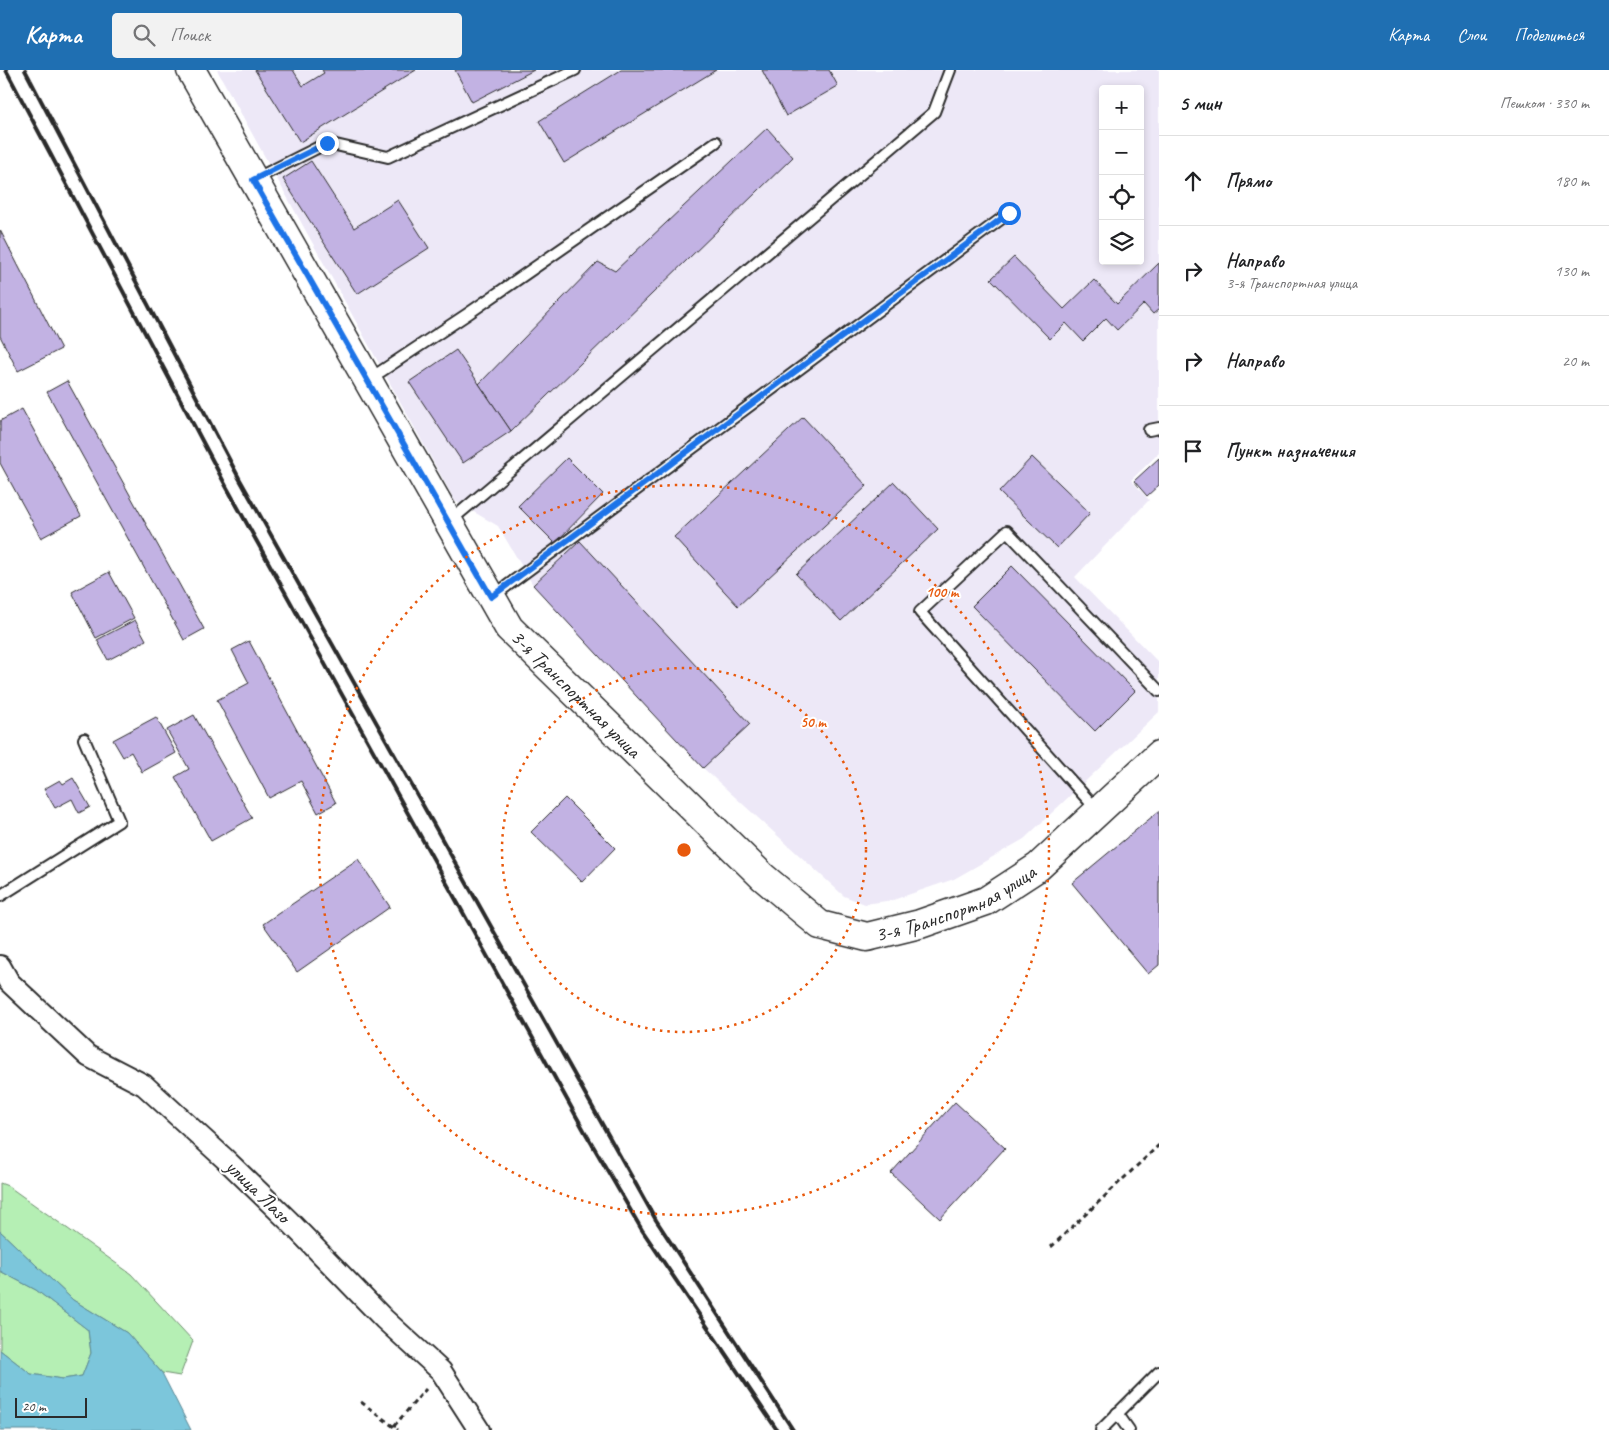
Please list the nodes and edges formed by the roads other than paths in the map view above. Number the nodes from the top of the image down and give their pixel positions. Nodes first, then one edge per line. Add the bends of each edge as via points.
1 (191, 70) edge
2 (575, 70) edge
3 (950, 70) edge
4 (716, 142) dead end
5 (253, 180) junction
6 (1009, 213) dead end
7 (367, 381) junction
8 (449, 523) junction
9 (491, 597) junction
10 (1159, 691) edge
11 (84, 739) dead end
12 (1159, 755) edge
13 (1098, 811) junction
14 (0, 896) edge
15 (5, 974) edge
16 (1159, 1372) edge
17 (1117, 1413) junction
18 (479, 1430) edge
19 (1102, 1430) edge
20 (1129, 1430) edge

1 - 5 street, 3-я Транспортная улица
2 - 5 lane via 388,157 327,143
3 - 8 lane via 934,112
4 - 7 lane
5 - 7 street, 3-я Транспортная улица
6 - 9 lane
7 - 8 street, 3-я Транспортная улица
8 - 9 street, 3-я Транспортная улица
9 - 13 street, 3-я Транспортная улица via 509,628 763,876 820,925 867,937 920,924 986,901 1038,866
10 - 13 lane via 1007,531 920,612
11 - 14 lane via 119,821
12 - 13 street, 3-я Транспортная улица
15 - 18 street, улица Лазо via 88,1056 144,1085 224,1158 384,1320 442,1371
16 - 17 lane
17 - 19 lane
17 - 20 lane

